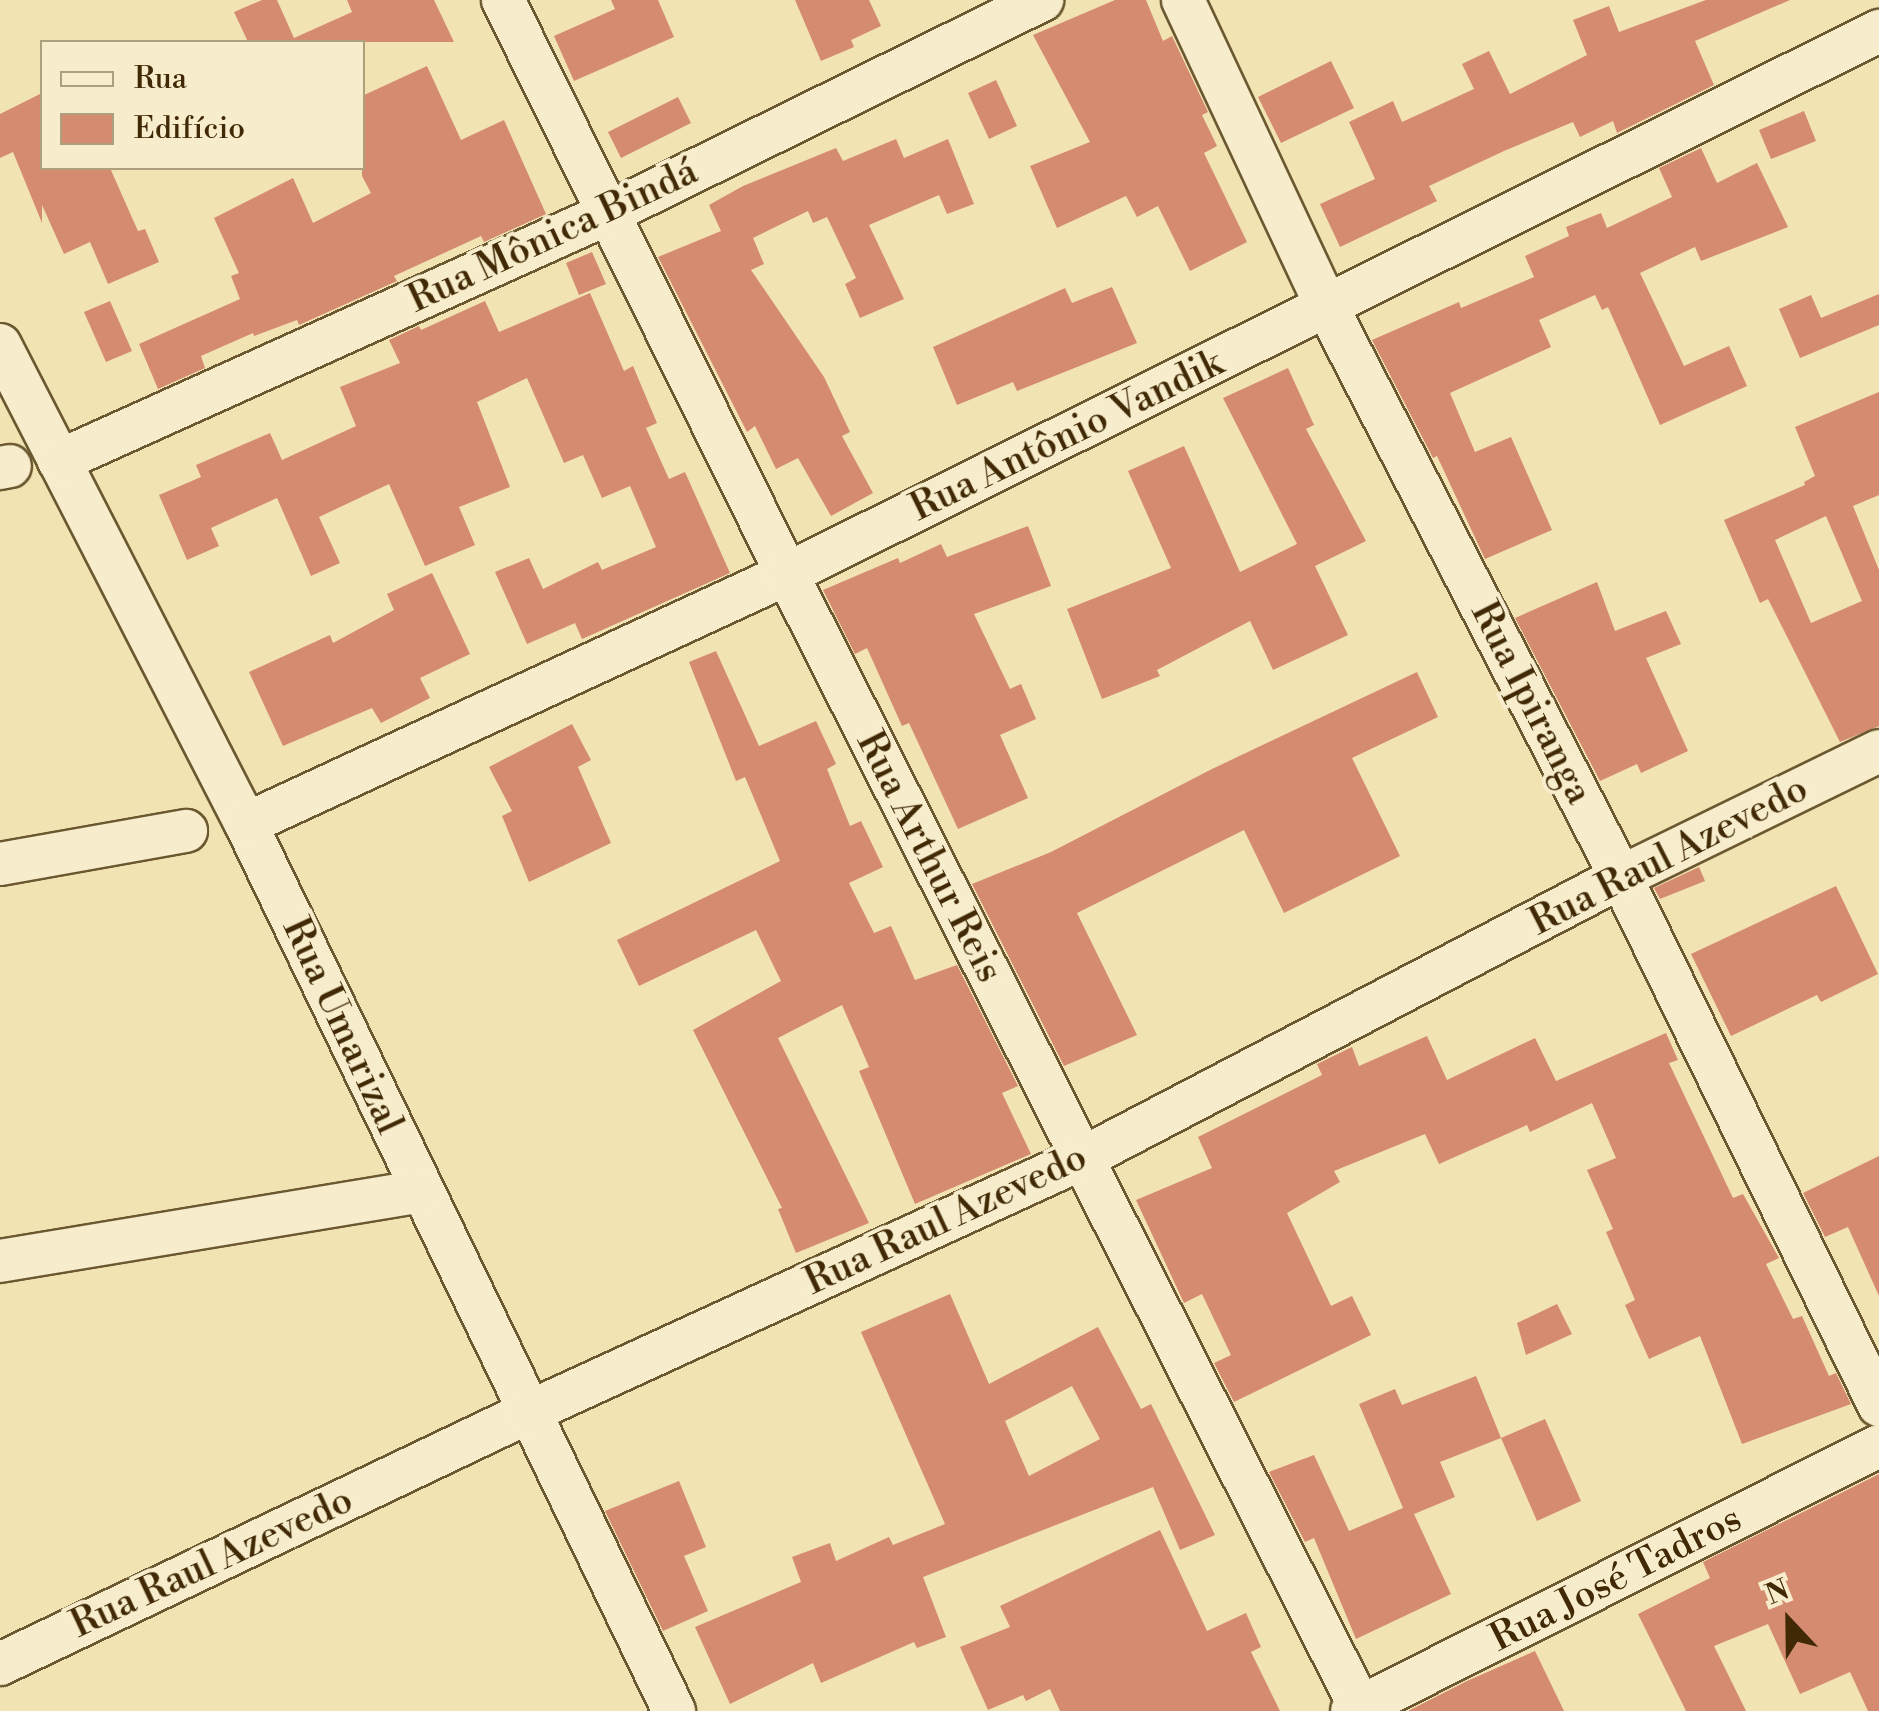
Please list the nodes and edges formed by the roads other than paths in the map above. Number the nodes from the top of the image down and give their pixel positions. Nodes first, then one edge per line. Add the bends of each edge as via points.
1 (503, 0) edge
2 (1042, 0) edge
3 (1182, 0) edge
4 (1872, 0) edge
5 (1879, 14) edge
6 (1879, 30) edge
7 (609, 213) junction
8 (1327, 307) junction
9 (0, 344) edge
10 (59, 461) junction
11 (787, 574) junction
12 (1879, 751) edge
13 (246, 824) junction
14 (186, 831) dead end
15 (0, 864) edge
16 (1620, 878) junction
17 (1081, 1159) junction
18 (420, 1192) junction
19 (0, 1261) edge
20 (1879, 1406) edge
21 (527, 1413) junction
22 (1879, 1446) edge
23 (0, 1664) edge
24 (1358, 1710) edge
25 (674, 1711) edge

1 - 7 street, Rua Arthur Reis
2 - 7 street, Rua Mônica Bindá
3 - 8 street, Rua Ipiranga
4 - 5 street
6 - 8 street, Rua Antônio Vandik
7 - 10 street, Rua Mônica Bindá
7 - 11 street, Rua Arthur Reis
8 - 11 street, Rua Antônio Vandik
8 - 16 street, Rua Ipiranga
9 - 10 street, Rua Umarizal
10 - 13 street, Rua Umarizal
11 - 13 street, Rua Antônio Vandik
11 - 17 street, Rua Arthur Reis
12 - 16 street, Rua Raul Azevedo
13 - 18 street, Rua Umarizal
14 - 15 street
16 - 17 street, Rua Raul Azevedo
16 - 20 street, Rua Ipiranga
17 - 21 street, Rua Raul Azevedo
17 - 24 street, Rua Arthur Reis
18 - 19 street
18 - 21 street, Rua Umarizal
21 - 23 street, Rua Raul Azevedo
21 - 25 street, Rua Umarizal
22 - 24 street, Rua José Tadros

